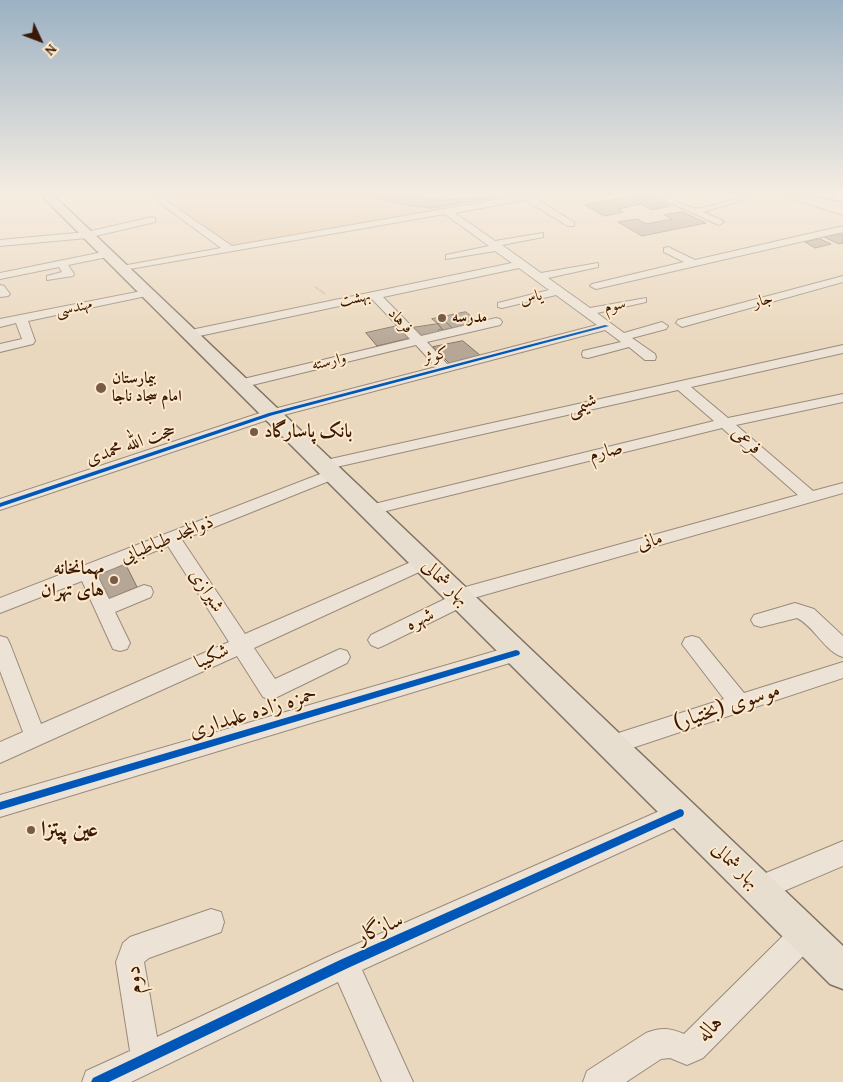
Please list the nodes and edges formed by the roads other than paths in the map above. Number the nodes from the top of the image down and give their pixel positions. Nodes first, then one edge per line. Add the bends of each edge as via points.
1 (99, 245) edge
2 (224, 245) edge
3 (255, 245) edge
4 (772, 245) edge
5 (496, 246) joint
6 (230, 250) junction
7 (668, 250) dead end
8 (450, 257) dead end
9 (115, 261) junction
10 (61, 263) junction
11 (692, 263) junction
12 (521, 264) junction
13 (594, 265) dead end
14 (0, 276) edge
15 (539, 277) junction
16 (51, 278) dead end
17 (843, 279) edge
18 (596, 286) dead end
19 (0, 288) edge
20 (559, 291) junction
21 (147, 293) junction
22 (0, 294) edge
23 (375, 295) junction
24 (642, 300) dead end
25 (502, 305) dead end
26 (588, 312) junction
27 (21, 319) junction
28 (496, 322) dead end
29 (682, 323) dead end
30 (0, 324) edge
31 (607, 326) junction
32 (662, 326) dead end
33 (190, 334) junction
34 (627, 340) junction
35 (418, 341) junction
36 (0, 348) edge
37 (843, 349) edge
38 (588, 354) dead end
39 (650, 357) dead end
40 (444, 368) junction
41 (240, 384) junction
42 (681, 385) junction
43 (843, 398) edge
44 (271, 414) junction
45 (725, 423) junction
46 (328, 469) junction
47 (843, 488) edge
48 (810, 498) junction
49 (0, 505) edge
50 (370, 510) junction
51 (172, 538) junction
52 (424, 563) junction
53 (87, 572) junction
54 (144, 592) dead end
55 (460, 598) junction
56 (0, 606) edge
57 (104, 609) junction
58 (762, 620) dead end
59 (378, 640) dead end
60 (120, 643) dead end
61 (0, 644) edge
62 (241, 644) junction
63 (692, 644) dead end
64 (843, 649) edge
65 (516, 653) junction
66 (340, 657) dead end
67 (843, 670) edge
68 (740, 703) junction
69 (35, 736) junction
70 (611, 745) junction
71 (0, 752) edge
72 (0, 806) edge
73 (680, 813) junction
74 (843, 853) edge
75 (758, 888) junction
76 (211, 922) dead end
77 (805, 934) junction
78 (344, 964) junction
79 (843, 971) edge
80 (146, 1059) junction
81 (97, 1082) edge
82 (398, 1082) edge
83 (598, 1082) edge

1 - 9 main road, بهار شمالی
2 - 6 street
3 - 6 street
4 - 11 street
5 - 8 street
5 - 12 street
6 - 9 street
7 - 11 street
9 - 10 street
9 - 21 main road, بهار شمالی
10 - 14 street
10 - 16 street via 70,274
11 - 18 street
12 - 15 street
12 - 23 street, بهشت
13 - 15 street
15 - 20 street
17 - 29 street, جار
19 - 22 street via 4,294
20 - 25 street, یاس
20 - 26 street
21 - 27 street, مهندسی
21 - 33 main road, بهار شمالی
23 - 33 street, بهشت
23 - 35 street, فرهاد
24 - 26 street, سوم
26 - 31 street
27 - 30 street, مهندسی
27 - 36 street via 29,341
28 - 35 street, وارسته
31 - 34 street
31 - 40 street, کوثر
32 - 34 street
33 - 41 main road, بهار شمالی
34 - 38 street
34 - 39 street
35 - 40 street, فرهاد
35 - 41 street, وارسته
37 - 42 street, شیمی
40 - 44 street, کوثر
41 - 44 main road, بهار شمالی
42 - 45 street, فرعی
42 - 46 street, شیمی
43 - 45 street, صارم
44 - 46 main road, بهار شمالی
44 - 49 street, حجت الله محمدی
45 - 48 street, فرعی
45 - 50 street, صارم
46 - 50 main road, بهار شمالی
46 - 51 street, ذوالمجد طباطبایی
47 - 48 street, مانی
48 - 55 street, مانی
50 - 52 main road, بهار شمالی
51 - 53 street, ذوالمجد طباطبایی
51 - 62 street, شیرازی
52 - 55 main road, بهار شمالی
52 - 62 street, شکیبا
53 - 56 street, ذوالمجد طباطبایی
53 - 57 street
54 - 57 street
55 - 59 street, شهره
55 - 65 main road, بهار شمالی
57 - 60 street
58 - 64 street via 802,611
61 - 69 street
62 - 66 street, شیرازی via 271,690
62 - 69 street, شکیبا
63 - 68 street
65 - 70 main road, بهار شمالی
65 - 72 street, حمزه زاده علمداری
67 - 68 street, موسوی (بختیار)
68 - 70 street, موسوی (بختیار)
69 - 71 street, شکیبا
70 - 73 main road, بهار شمالی
73 - 75 main road, بهار شمالی
73 - 78 street, سازگار
74 - 75 street
75 - 77 main road, بهار شمالی
76 - 80 street, دوم via 140,947 133,953 130,962
77 - 79 main road, بهار شمالی
77 - 83 street, هاله via 692,1047 687,1050 670,1043 657,1044
78 - 80 street, سازگار
78 - 82 street
80 - 81 street, سازگار

